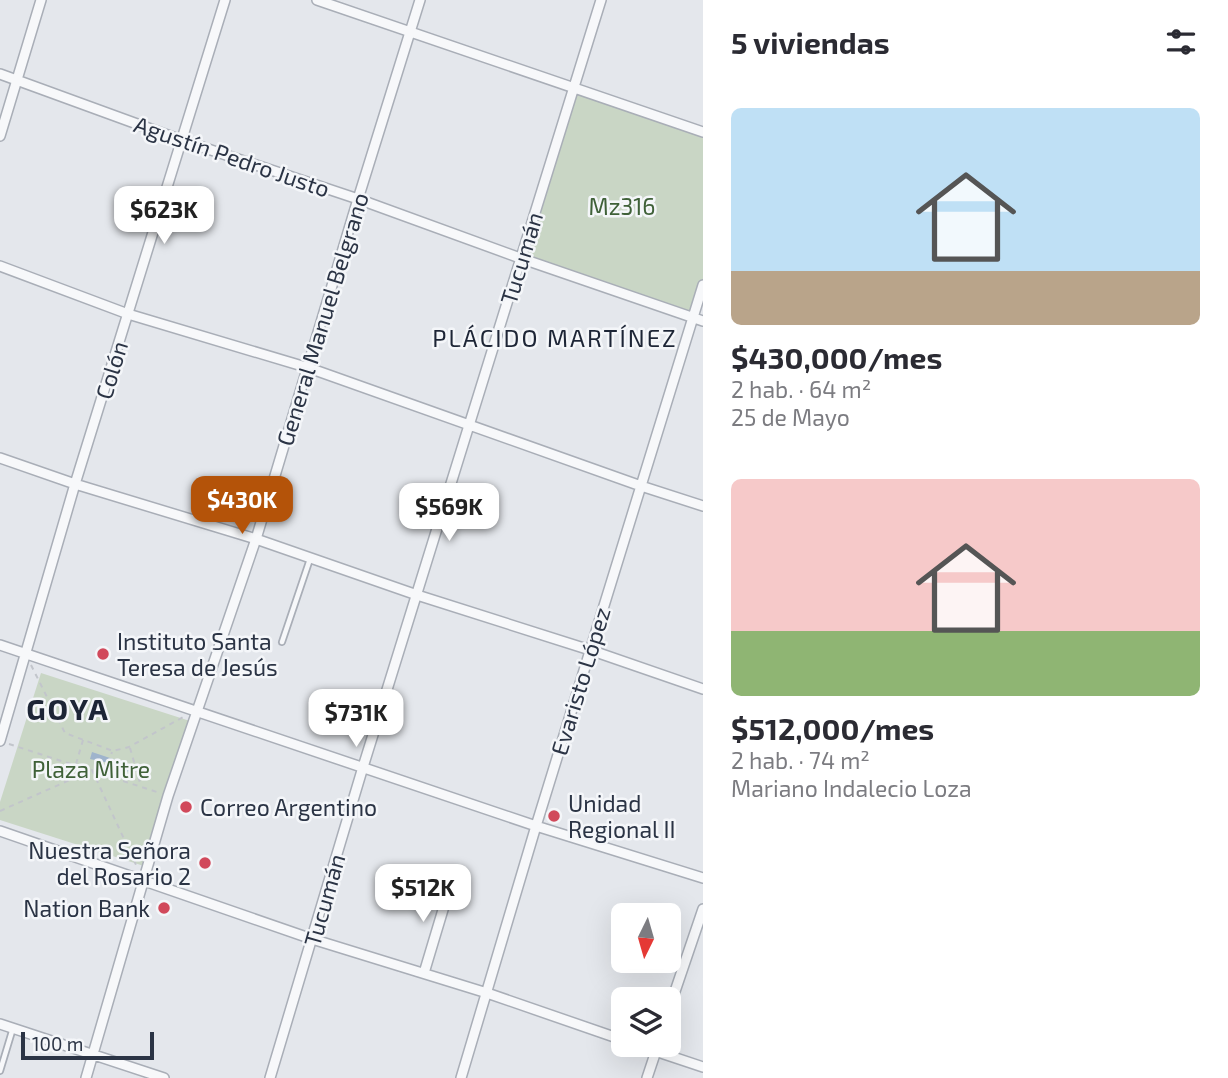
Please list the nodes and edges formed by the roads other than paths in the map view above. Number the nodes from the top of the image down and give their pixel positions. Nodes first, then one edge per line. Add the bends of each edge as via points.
1 (41, 0) edge
2 (225, 0) edge
3 (317, 0) edge
4 (420, 0) edge
5 (601, 0) edge
6 (412, 31) junction
7 (0, 74) edge
8 (16, 79) junction
9 (573, 89) junction
10 (703, 132) edge
11 (0, 136) edge
12 (181, 140) junction
13 (358, 199) junction
14 (520, 258) junction
15 (0, 266) edge
16 (703, 285) edge
17 (128, 314) junction
18 (693, 317) junction
19 (703, 321) edge
20 (309, 368) junction
21 (470, 424) junction
22 (0, 458) edge
23 (75, 484) junction
24 (640, 486) junction
25 (703, 506) edge
26 (256, 539) junction
27 (310, 558) junction
28 (417, 595) junction
29 (282, 642) dead end
30 (0, 645) edge
31 (590, 650) junction
32 (26, 655) junction
33 (703, 689) edge
34 (195, 711) junction
35 (0, 741) edge
36 (363, 767) junction
37 (536, 826) junction
38 (0, 831) edge
39 (703, 878) edge
40 (143, 881) junction
41 (451, 883) dead end
42 (703, 909) edge
43 (312, 939) junction
44 (424, 973) junction
45 (676, 987) edge
46 (487, 993) junction
47 (0, 1024) edge
48 (13, 1028) junction
49 (611, 1036) edge
50 (93, 1055) junction
51 (654, 1057) edge
52 (678, 1057) edge
53 (703, 1068) edge
54 (0, 1071) edge
55 (86, 1078) edge
56 (164, 1078) edge
57 (270, 1078) edge
58 (461, 1078) edge
59 (647, 1078) edge

1 - 8 street
2 - 12 street, Colón
3 - 6 street
4 - 6 street, General Manuel Belgrano
5 - 9 street, Tucumán
6 - 9 street
6 - 13 street, General Manuel Belgrano
7 - 8 street, Agustín Pedro Justo
8 - 11 street
8 - 12 street, Agustín Pedro Justo
9 - 10 street
9 - 14 street, Tucumán
12 - 13 street, Agustín Pedro Justo
12 - 17 street, Colón
13 - 14 street, Agustín Pedro Justo
13 - 20 street, General Manuel Belgrano
14 - 18 street, Agustín Pedro Justo
14 - 21 street, Tucumán
15 - 17 street
16 - 18 street, Evaristo López
17 - 20 street
17 - 23 street, Colón
18 - 19 street, Agustín Pedro Justo
18 - 24 street, Evaristo López
20 - 21 street
20 - 26 street, General Manuel Belgrano
21 - 24 street
21 - 28 street, Tucumán
22 - 23 street
23 - 26 street
23 - 32 street, Colón
24 - 25 street
24 - 31 street, Evaristo López
26 - 27 street
26 - 34 street, General Manuel Belgrano
27 - 28 street
27 - 29 lane
28 - 31 street
28 - 36 street, Tucumán
30 - 32 street
31 - 33 street
31 - 37 street, Evaristo López
32 - 34 street
32 - 35 street, Colón
34 - 36 street
34 - 40 street, General Manuel Belgrano
36 - 37 street
36 - 43 street, Tucumán
37 - 39 street
37 - 46 street, Evaristo López
38 - 40 street
40 - 43 street
40 - 50 street, General Manuel Belgrano
41 - 44 street
42 - 45 street
43 - 44 street
43 - 57 street, Tucumán
44 - 46 street
46 - 49 street
46 - 58 street, Evaristo López
47 - 48 street
48 - 50 street
48 - 54 lane
50 - 55 street, General Manuel Belgrano
50 - 56 street
51 - 59 street
52 - 53 street

